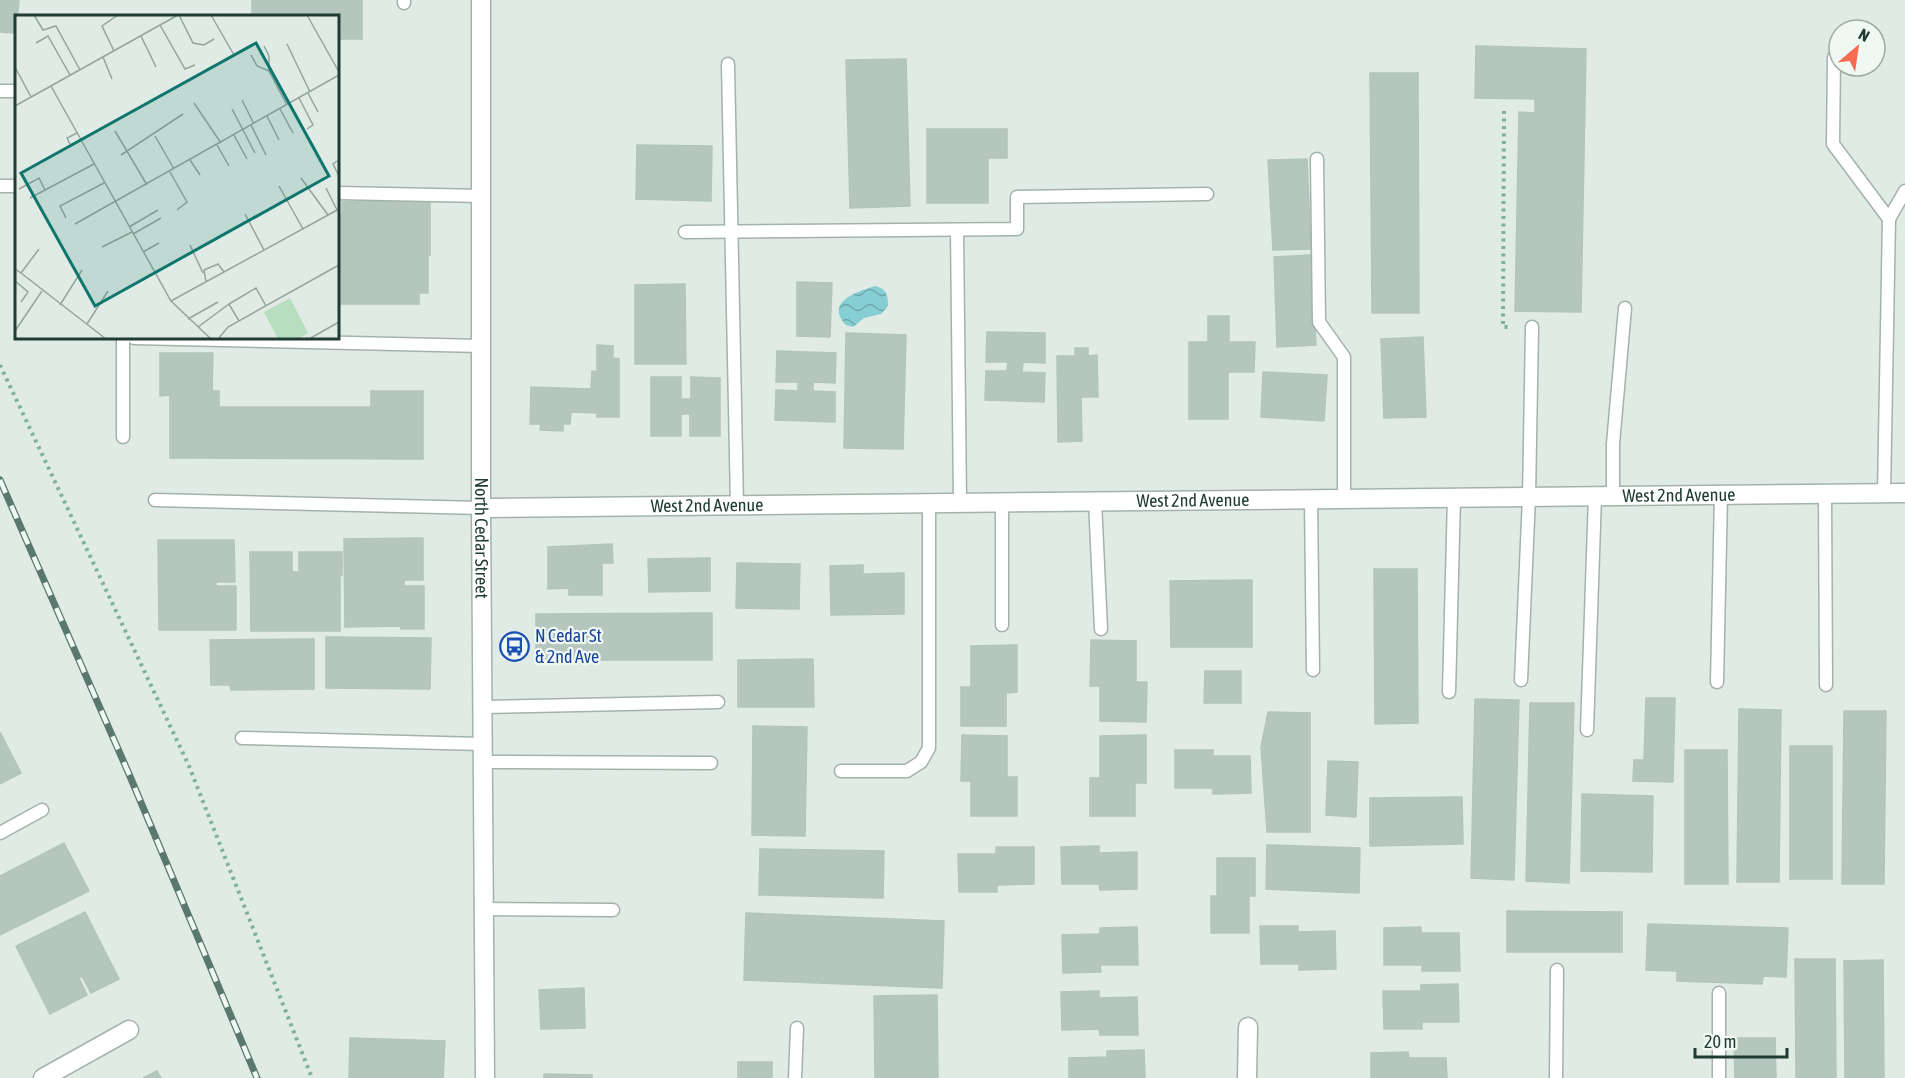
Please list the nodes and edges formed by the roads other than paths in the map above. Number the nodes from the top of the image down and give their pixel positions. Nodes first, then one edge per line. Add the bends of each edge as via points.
1 (481, 0) edge
2 (728, 64) dead end
3 (1834, 78) edge
4 (0, 91) edge
5 (15, 92) edge
6 (1317, 159) dead end
7 (1905, 191) edge
8 (339, 193) edge
9 (1207, 194) dead end
10 (482, 196) junction
11 (1888, 219) junction
12 (957, 230) junction
13 (732, 231) junction
14 (685, 232) dead end
15 (1625, 308) dead end
16 (1532, 327) road end
17 (123, 339) edge
18 (177, 339) edge
19 (481, 346) junction
20 (123, 437) dead end
21 (1884, 493) junction
22 (1905, 493) edge
23 (1826, 494) junction
24 (1721, 495) junction
25 (1604, 496) junction
26 (1455, 497) junction
27 (1529, 497) junction
28 (1311, 499) junction
29 (1344, 499) junction
30 (155, 500) dead end
31 (1095, 501) junction
32 (960, 502) junction
33 (1002, 502) junction
34 (929, 503) junction
35 (737, 505) junction
36 (481, 508) junction
37 (1002, 625) dead end
38 (1101, 629) dead end
39 (1313, 670) dead end
40 (1521, 680) dead end
41 (1717, 682) dead end
42 (1826, 685) dead end
43 (1449, 692) dead end
44 (718, 702) dead end
45 (482, 706) junction
46 (1587, 730) dead end
47 (242, 738) dead end
48 (483, 753) junction
49 (711, 763) dead end
50 (841, 771) dead end
51 (42, 810) dead end
52 (0, 833) edge
53 (484, 909) junction
54 (613, 910) dead end
55 (1557, 970) dead end
56 (1719, 993) dead end
57 (1248, 1027) dead end
58 (797, 1028) dead end
59 (129, 1030) dead end
60 (43, 1078) edge
61 (485, 1078) edge
62 (795, 1078) edge
63 (1247, 1078) edge
64 (1556, 1078) edge
65 (1719, 1078) edge

1 - 10 street, North Cedar Street
2 - 13 lane
3 - 11 lane via 1833,144
4 - 5 lane
6 - 29 lane via 1319,322 1344,357
7 - 11 lane
8 - 10 lane
9 - 12 lane via 1017,197 1017,229
10 - 19 street, North Cedar Street
11 - 21 lane
12 - 13 lane
12 - 32 lane
13 - 14 lane
13 - 35 lane
15 - 25 lane via 1613,444
16 - 27 lane
17 - 20 lane
18 - 19 lane
19 - 36 street, North Cedar Street
21 - 22 street, West 2nd Avenue
21 - 23 street, West 2nd Avenue
23 - 24 street, West 2nd Avenue
23 - 42 lane
24 - 25 street, West 2nd Avenue
24 - 41 lane
25 - 27 street, West 2nd Avenue
25 - 46 lane
26 - 27 street, West 2nd Avenue
26 - 29 street, West 2nd Avenue
26 - 43 lane
27 - 40 lane
28 - 29 street, West 2nd Avenue
28 - 31 street, West 2nd Avenue
28 - 39 lane
30 - 36 lane
31 - 33 street, West 2nd Avenue
31 - 38 lane
32 - 33 street, West 2nd Avenue
32 - 34 street, West 2nd Avenue
33 - 37 lane
34 - 35 street, West 2nd Avenue
34 - 50 lane via 929,748 921,762 907,771
35 - 36 street, West 2nd Avenue
36 - 45 street, North Cedar Street
44 - 45 lane
45 - 48 street, North Cedar Street
47 - 48 lane
48 - 49 lane
48 - 53 street, North Cedar Street
51 - 52 lane
53 - 54 lane
53 - 61 street, North Cedar Street
55 - 64 lane
56 - 65 lane
57 - 63 street
58 - 62 lane
59 - 60 street

